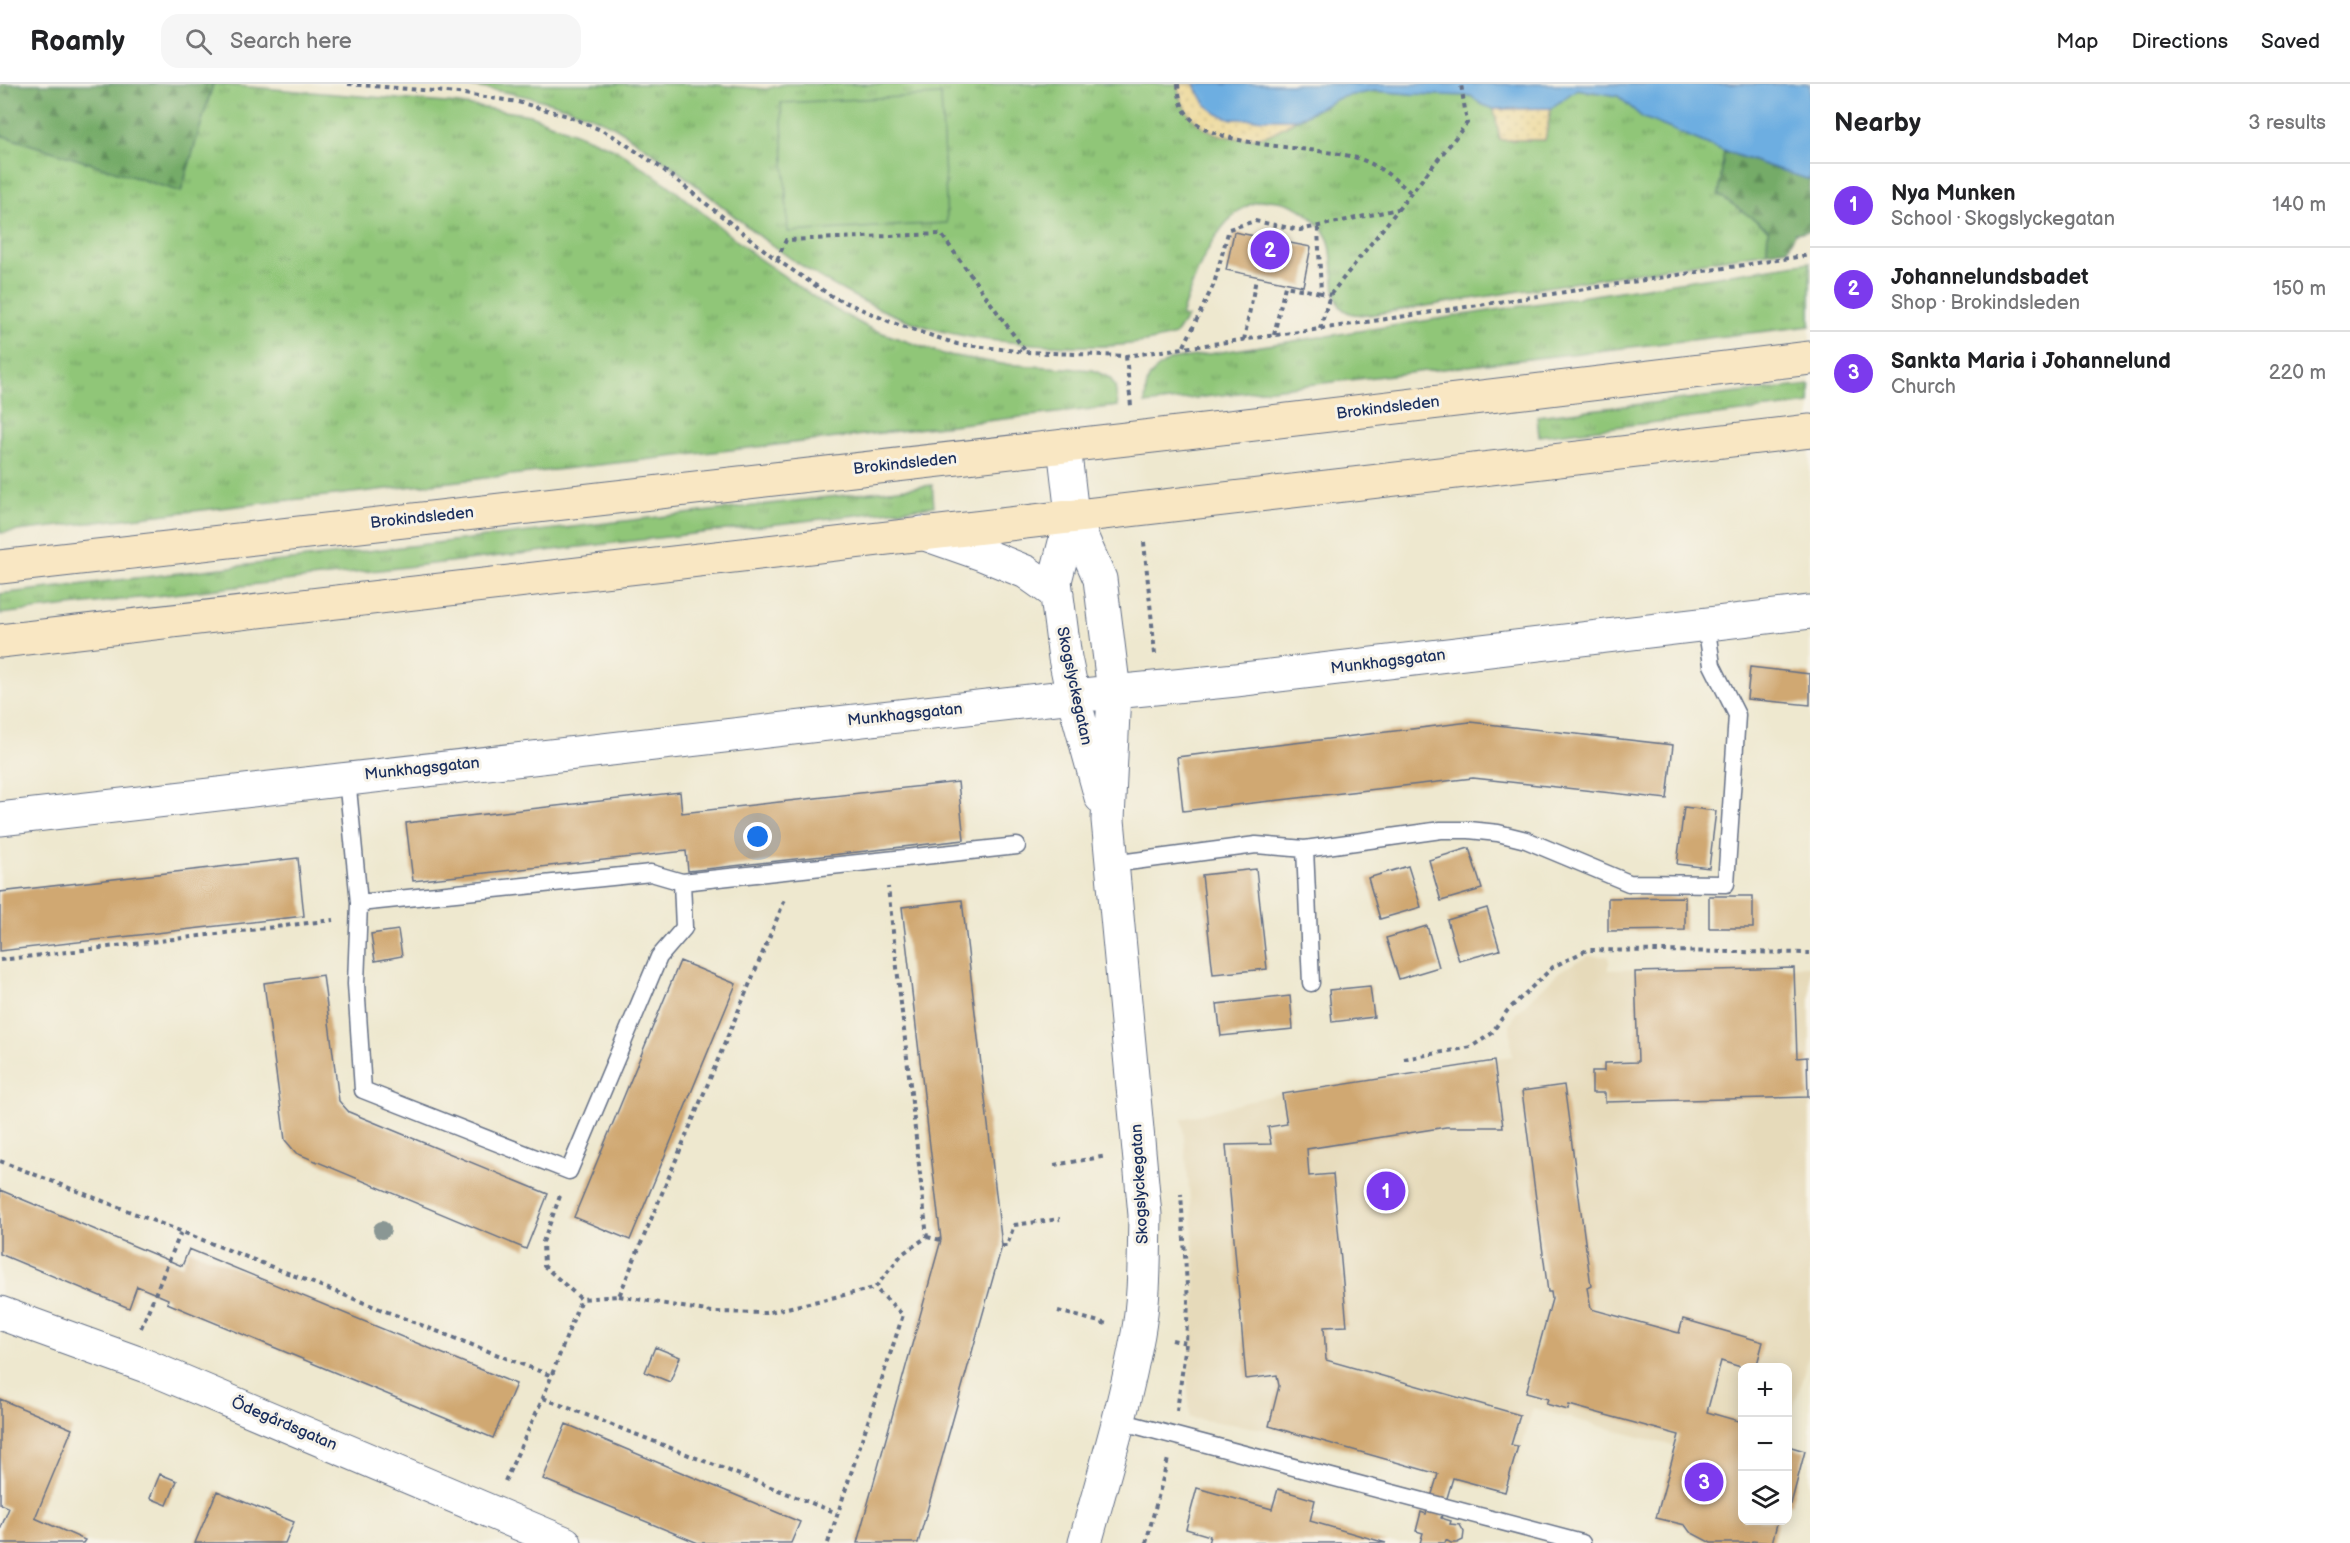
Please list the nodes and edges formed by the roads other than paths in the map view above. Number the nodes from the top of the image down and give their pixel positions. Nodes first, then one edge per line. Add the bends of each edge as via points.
1 (1810, 358) edge
2 (1810, 431) edge
3 (1064, 446) junction
4 (1072, 515) junction
5 (922, 533) junction
6 (0, 567) edge
7 (1057, 594) junction
8 (1810, 612) edge
9 (1706, 624) junction
10 (0, 640) edge
11 (1114, 692) junction
12 (1073, 696) junction
13 (347, 778) junction
14 (0, 819) edge
15 (1107, 820) junction
16 (1017, 846) dead end
17 (1305, 849) junction
18 (1112, 864) junction
19 (682, 882) junction
20 (359, 910) junction
21 (1311, 983) dead end
22 (0, 1313) edge
23 (1119, 1421) junction
24 (1575, 1542) edge
25 (565, 1543) edge
26 (1085, 1543) edge

1 - 3 main road, Brokindsleden
2 - 4 main road
3 - 4 street, Skogslyckegatan
3 - 6 main road, Brokindsleden
4 - 5 main road
4 - 7 street, Skogslyckegatan via 1055,581
4 - 11 street, Skogslyckegatan via 1100,579
5 - 7 street via 1026,572
5 - 10 main road
7 - 12 street, Skogslyckegatan
8 - 9 street, Munkhagsgatan
9 - 11 street, Munkhagsgatan
9 - 17 lane via 1712,665 1737,715 1726,884 1629,883 1498,832 1441,830
11 - 12 street, Munkhagsgatan
11 - 15 street, Skogslyckegatan
12 - 13 street, Munkhagsgatan
12 - 15 street, Skogslyckegatan
13 - 14 street, Munkhagsgatan
13 - 20 lane
15 - 18 street, Skogslyckegatan
16 - 19 lane
17 - 18 lane via 1256,845
17 - 21 lane
18 - 23 street, Skogslyckegatan via 1145,1215 1138,1332
19 - 20 lane via 651,873
19 - 20 lane via 684,928 659,957 569,1171 363,1090 356,984
22 - 25 street, Ödegårdsgatan via 128,1359
23 - 24 lane
23 - 26 street, Skogslyckegatan

